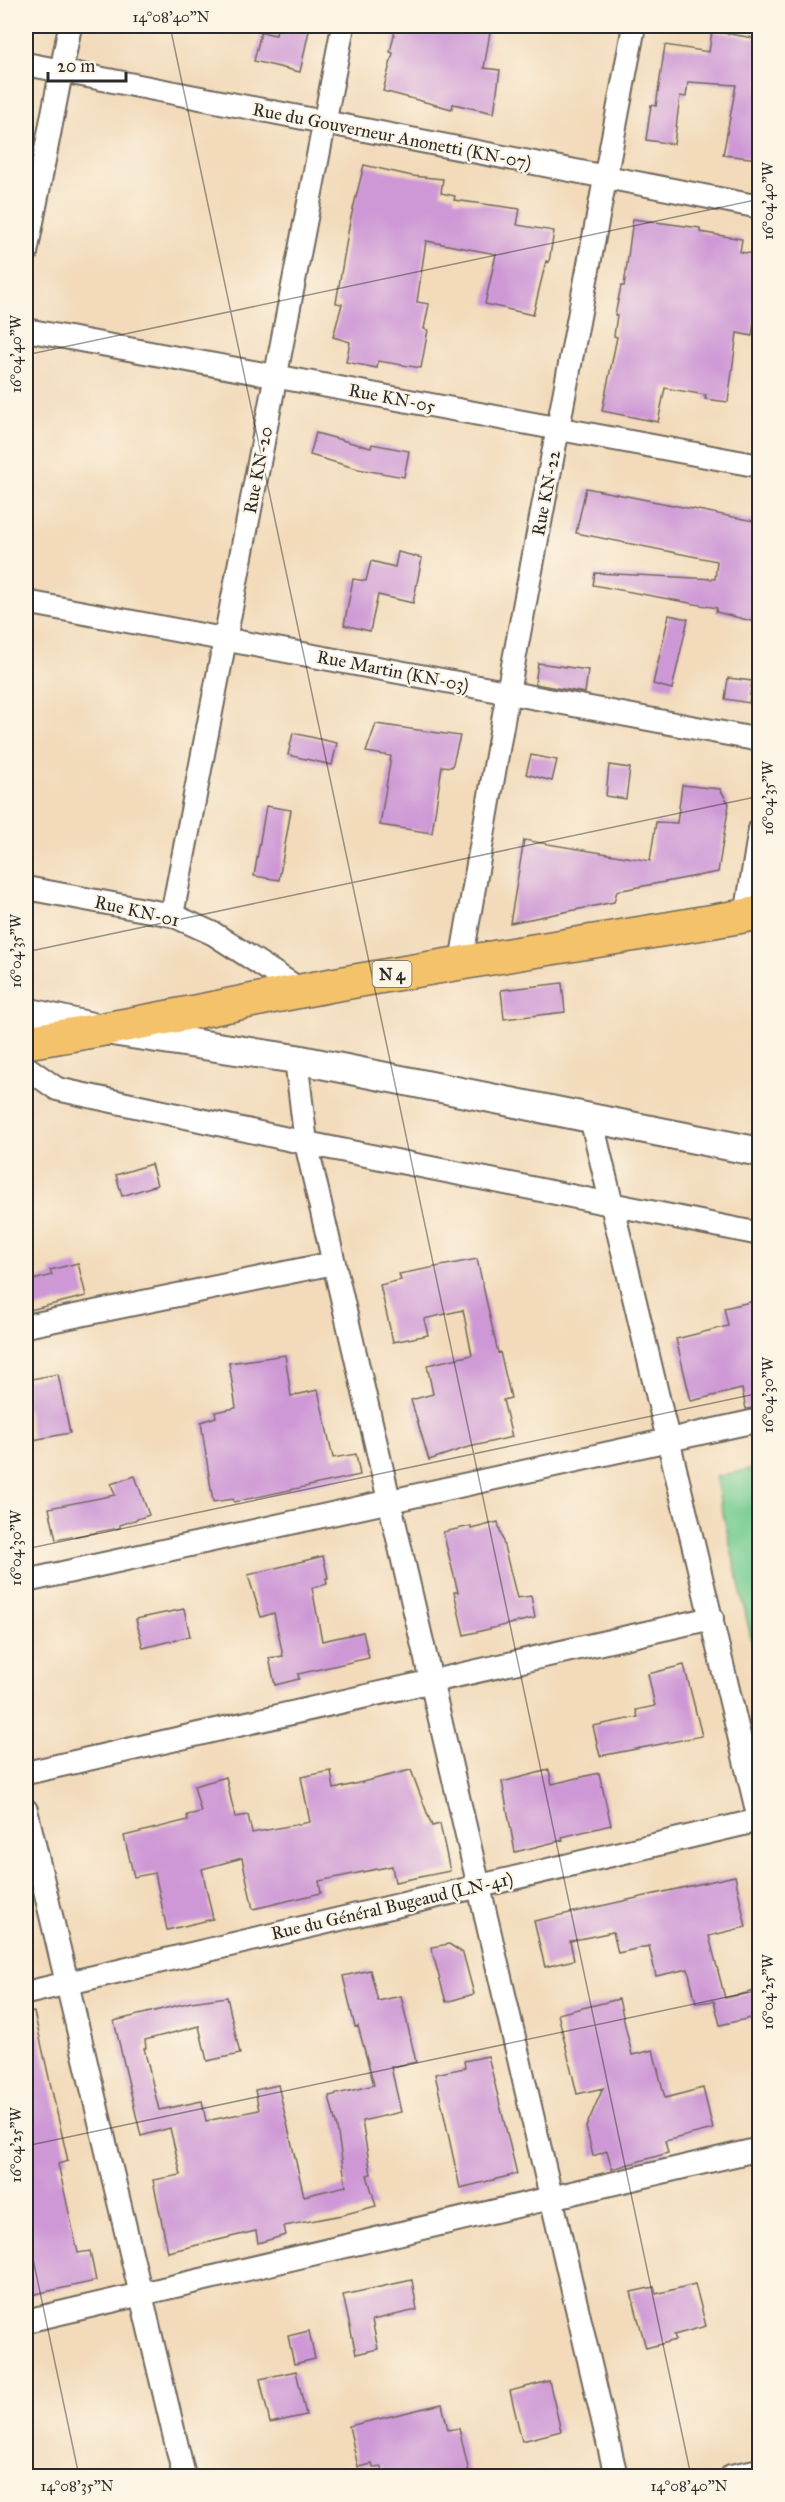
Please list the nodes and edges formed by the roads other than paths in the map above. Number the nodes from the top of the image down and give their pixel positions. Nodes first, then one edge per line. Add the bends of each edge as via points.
1 (70, 26) edge
2 (343, 26) edge
3 (634, 26) edge
4 (26, 64) edge
5 (61, 71) junction
6 (324, 122) junction
7 (605, 177) junction
8 (759, 207) edge
9 (26, 253) edge
10 (26, 330) edge
11 (276, 376) junction
12 (558, 429) junction
13 (759, 466) edge
14 (26, 602) edge
15 (225, 639) junction
16 (508, 692) junction
17 (759, 740) edge
18 (759, 830) edge
19 (26, 888) edge
20 (753, 914) edge
21 (172, 915) junction
22 (461, 962) junction
23 (302, 991) junction
24 (26, 1012) edge
25 (105, 1030) junction
26 (26, 1042) edge
27 (296, 1059) junction
28 (26, 1067) edge
29 (591, 1118) junction
30 (306, 1143) junction
31 (759, 1152) edge
32 (614, 1205) junction
33 (759, 1234) edge
34 (334, 1263) junction
35 (26, 1326) edge
36 (759, 1420) edge
37 (669, 1440) junction
38 (389, 1500) junction
39 (26, 1581) edge
40 (712, 1618) junction
41 (431, 1682) junction
42 (26, 1773) edge
43 (26, 1810) edge
44 (759, 1821) edge
45 (478, 1886) junction
46 (67, 1983) junction
47 (26, 1993) edge
48 (759, 2149) edge
49 (551, 2198) junction
50 (140, 2294) junction
51 (26, 2321) edge
52 (759, 2470) edge
53 (183, 2476) edge
54 (616, 2476) edge
55 (731, 2476) edge

1 - 5 street
2 - 6 street, Rue KN-20
3 - 7 street, Rue KN-22
4 - 5 street, Rue du Gouverneur Anonetti (KN-07)
5 - 6 street, Rue du Gouverneur Anonetti (KN-07)
5 - 9 street
6 - 7 street, Rue du Gouverneur Anonetti (KN-07)
6 - 11 street, Rue KN-20
7 - 8 street, Rue du Gouverneur Anonetti (KN-07)
7 - 12 street, Rue KN-22
10 - 11 street, Rue KN-05
11 - 12 street, Rue KN-05
11 - 15 street, Rue KN-20
12 - 13 street, Rue KN-05
12 - 16 street, Rue KN-22
14 - 15 street, Rue Martin (KN-03)
15 - 16 street, Rue Martin (KN-03)
15 - 21 street, Rue KN-20
16 - 17 street, Rue Martin (KN-03)
16 - 22 street, Rue KN-22
18 - 20 street
19 - 21 street, Rue KN-01
20 - 22 main road, N 4
21 - 23 street, Rue KN-01 via 214,934
22 - 23 main road, N 4
23 - 25 main road, N 4
24 - 25 street
25 - 26 main road, N 4
25 - 27 street
27 - 29 street
27 - 30 street
28 - 30 street via 57,1089
29 - 31 street
29 - 32 street
30 - 32 street
30 - 34 street
32 - 33 street
32 - 37 street
34 - 35 street
34 - 38 street
36 - 37 street
37 - 38 street
37 - 40 street
38 - 39 street
38 - 41 street
40 - 41 street
40 - 44 street
41 - 42 street
41 - 45 street
43 - 46 street
44 - 45 street, Rue du Général Bugeaud (LN-41)
45 - 46 street, Rue du Général Bugeaud (LN-41)
45 - 49 street
46 - 47 street, Rue du Général Bugeaud (LN-41)
46 - 50 street
48 - 49 street
49 - 50 street
49 - 54 street
50 - 51 street
50 - 53 street
52 - 55 street

